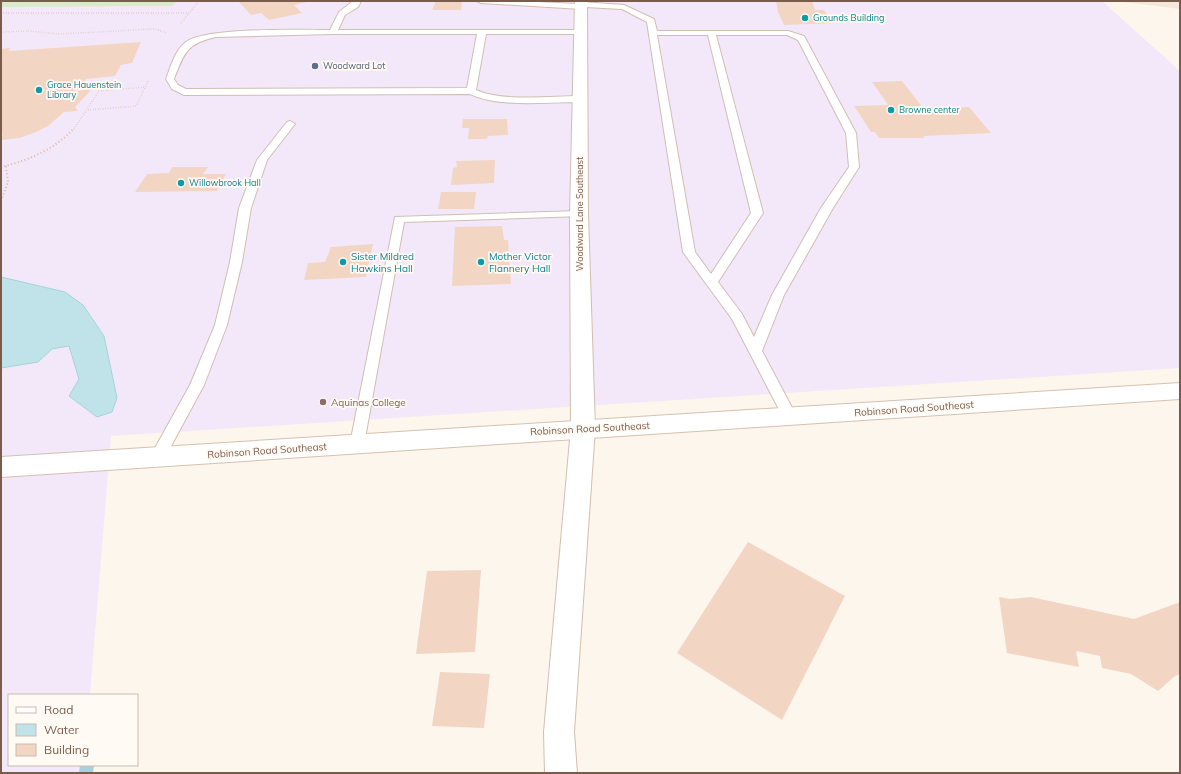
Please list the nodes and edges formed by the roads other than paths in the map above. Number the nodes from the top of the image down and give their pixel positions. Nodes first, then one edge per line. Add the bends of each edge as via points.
1 (357, 1) edge
2 (481, 1) edge
3 (581, 4) edge
4 (333, 32) junction
5 (482, 32) junction
6 (581, 32) junction
7 (711, 32) junction
8 (653, 33) junction
9 (471, 91) junction
10 (580, 100) junction
11 (290, 124) dead end
12 (579, 214) junction
13 (712, 282) junction
14 (755, 350) junction
15 (1180, 391) edge
16 (790, 417) junction
17 (583, 428) junction
18 (357, 444) junction
19 (158, 457) junction
20 (1, 467) edge
21 (561, 773) edge

1 - 4 lane via 342,14
2 - 3 lane
3 - 6 street, Woodward Lane Southeast
3 - 8 lane via 624,7 651,21
4 - 5 lane
4 - 9 lane via 216,35 200,38 189,42 183,49 170,79 175,87 184,92
5 - 6 lane
5 - 9 lane
6 - 10 street, Woodward Lane Southeast
7 - 8 lane
7 - 13 lane via 757,214
7 - 14 lane via 788,33 800,38 851,133 854,168 827,208 778,295
8 - 13 lane via 690,252
9 - 10 lane via 484,97 504,99
10 - 12 street, Woodward Lane Southeast
11 - 19 lane via 262,160 245,208 236,262 221,325 198,385
12 - 17 street, Woodward Lane Southeast
12 - 18 lane via 399,219
13 - 14 lane via 737,317
14 - 16 lane
15 - 16 street, Robinson Road Southeast
16 - 17 street, Robinson Road Southeast
17 - 18 street, Robinson Road Southeast
17 - 21 street, Woodward Lane Southeast via 559,732
18 - 19 street, Robinson Road Southeast
19 - 20 street, Robinson Road Southeast

